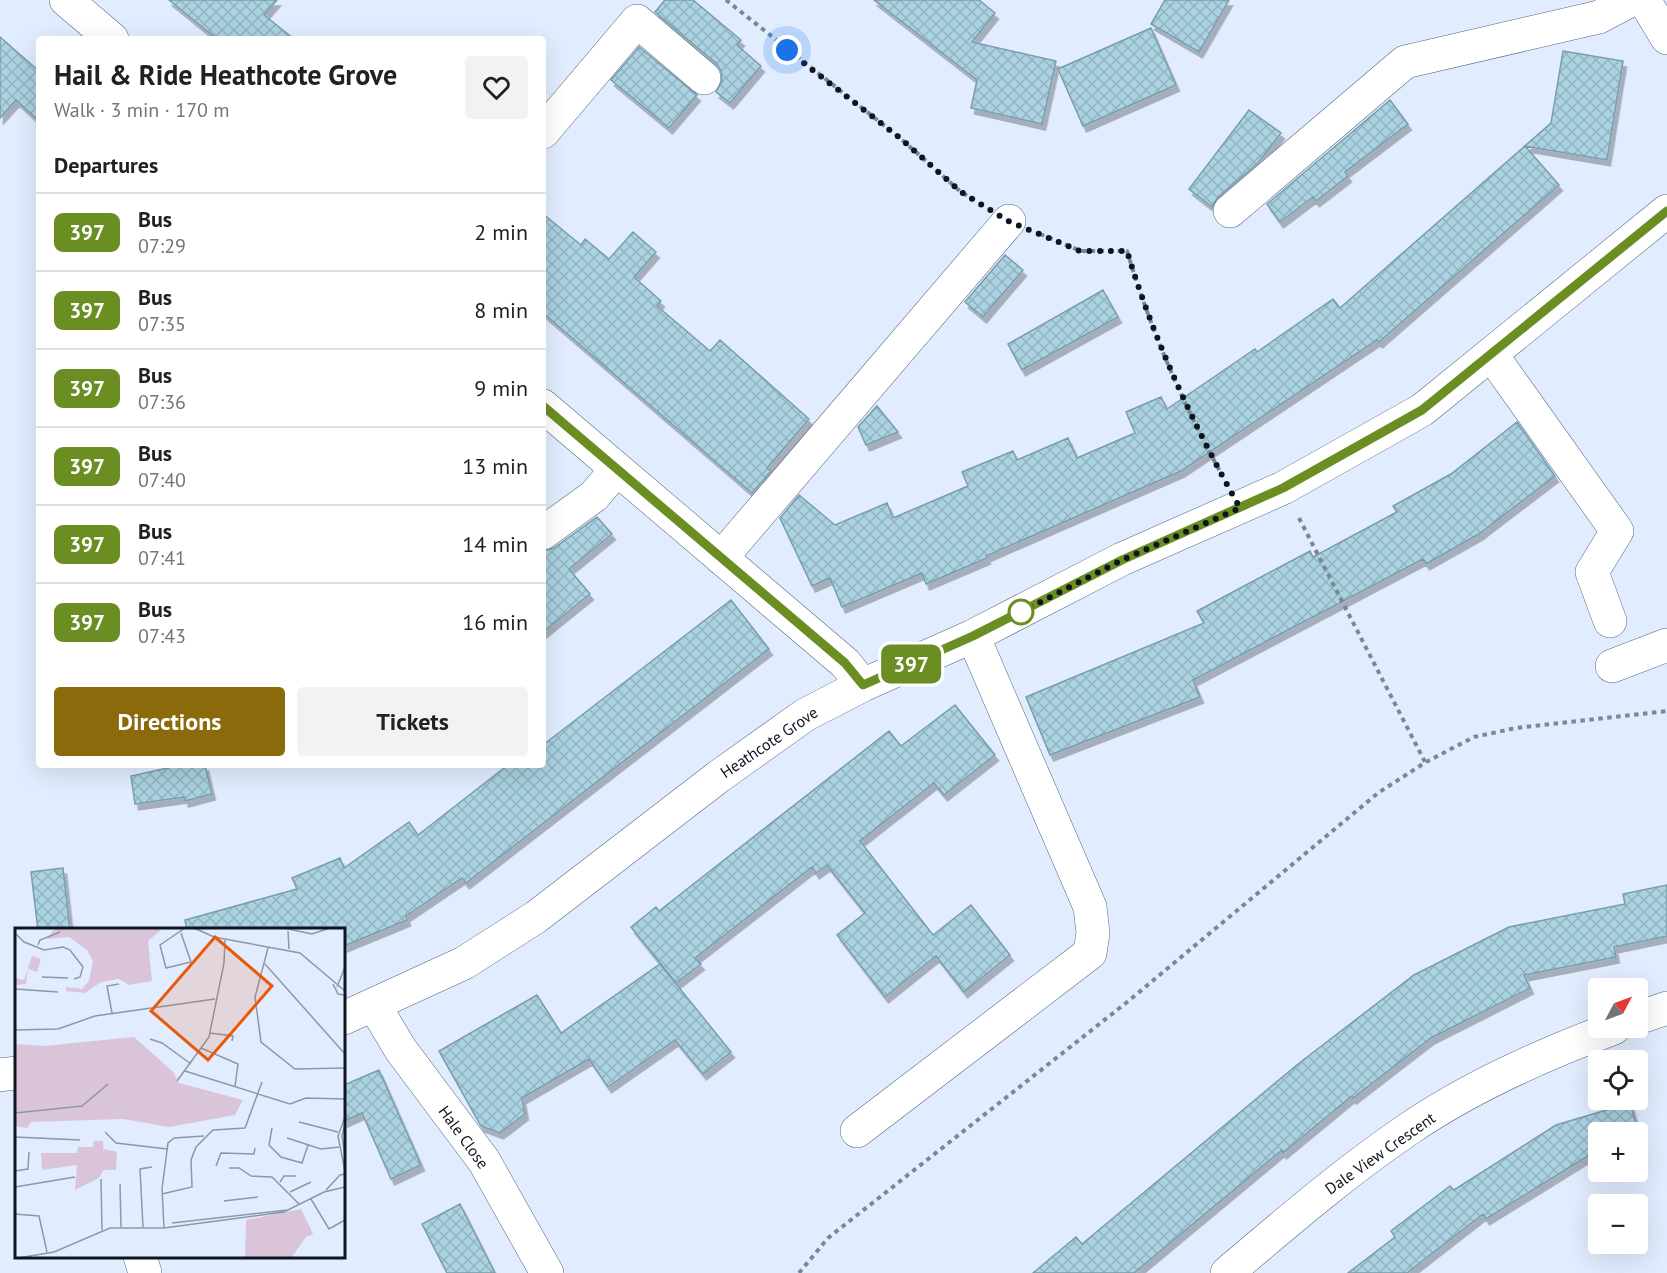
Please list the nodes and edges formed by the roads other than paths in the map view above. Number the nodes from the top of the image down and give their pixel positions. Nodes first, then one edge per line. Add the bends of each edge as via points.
1 (66, 0) edge
2 (1631, 0) edge
3 (108, 36) edge
4 (704, 78) dead end
5 (546, 128) edge
6 (1230, 211) dead end
7 (1667, 211) edge
8 (1008, 221) road end
9 (1491, 354) junction
10 (546, 409) edge
11 (616, 469) junction
12 (546, 531) edge
13 (721, 558) junction
14 (1610, 621) dead end
15 (973, 636) junction
16 (1667, 645) edge
17 (1612, 666) dead end
18 (863, 685) junction
19 (374, 1005) junction
20 (1667, 1008) edge
21 (1648, 1015) edge
22 (345, 1018) edge
23 (1588, 1038) edge
24 (15, 1073) edge
25 (0, 1075) edge
26 (857, 1131) dead end
27 (140, 1258) edge
28 (145, 1273) edge
29 (547, 1273) edge
30 (1227, 1273) edge

1 - 3 street
2 - 6 street via 1599,17 1405,62
4 - 5 street via 637,21
7 - 9 street, Heathcote Grove
8 - 13 street
9 - 14 street via 1617,531 1592,572
9 - 15 street, Heathcote Grove via 1422,410 1283,488 1122,560
10 - 11 street
11 - 12 street via 594,496
11 - 13 street
13 - 18 street via 845,663
15 - 18 street, Heathcote Grove
15 - 26 street via 1090,907 1090,953
16 - 17 street
18 - 19 street, Heathcote Grove via 804,715 536,917 464,963
19 - 22 street, Heathcote Grove
19 - 29 street, Hale Close via 401,1050 484,1161
20 - 21 street
23 - 30 street, Dale View Crescent via 1494,1080 1411,1127 1329,1187
24 - 25 street
27 - 28 street

